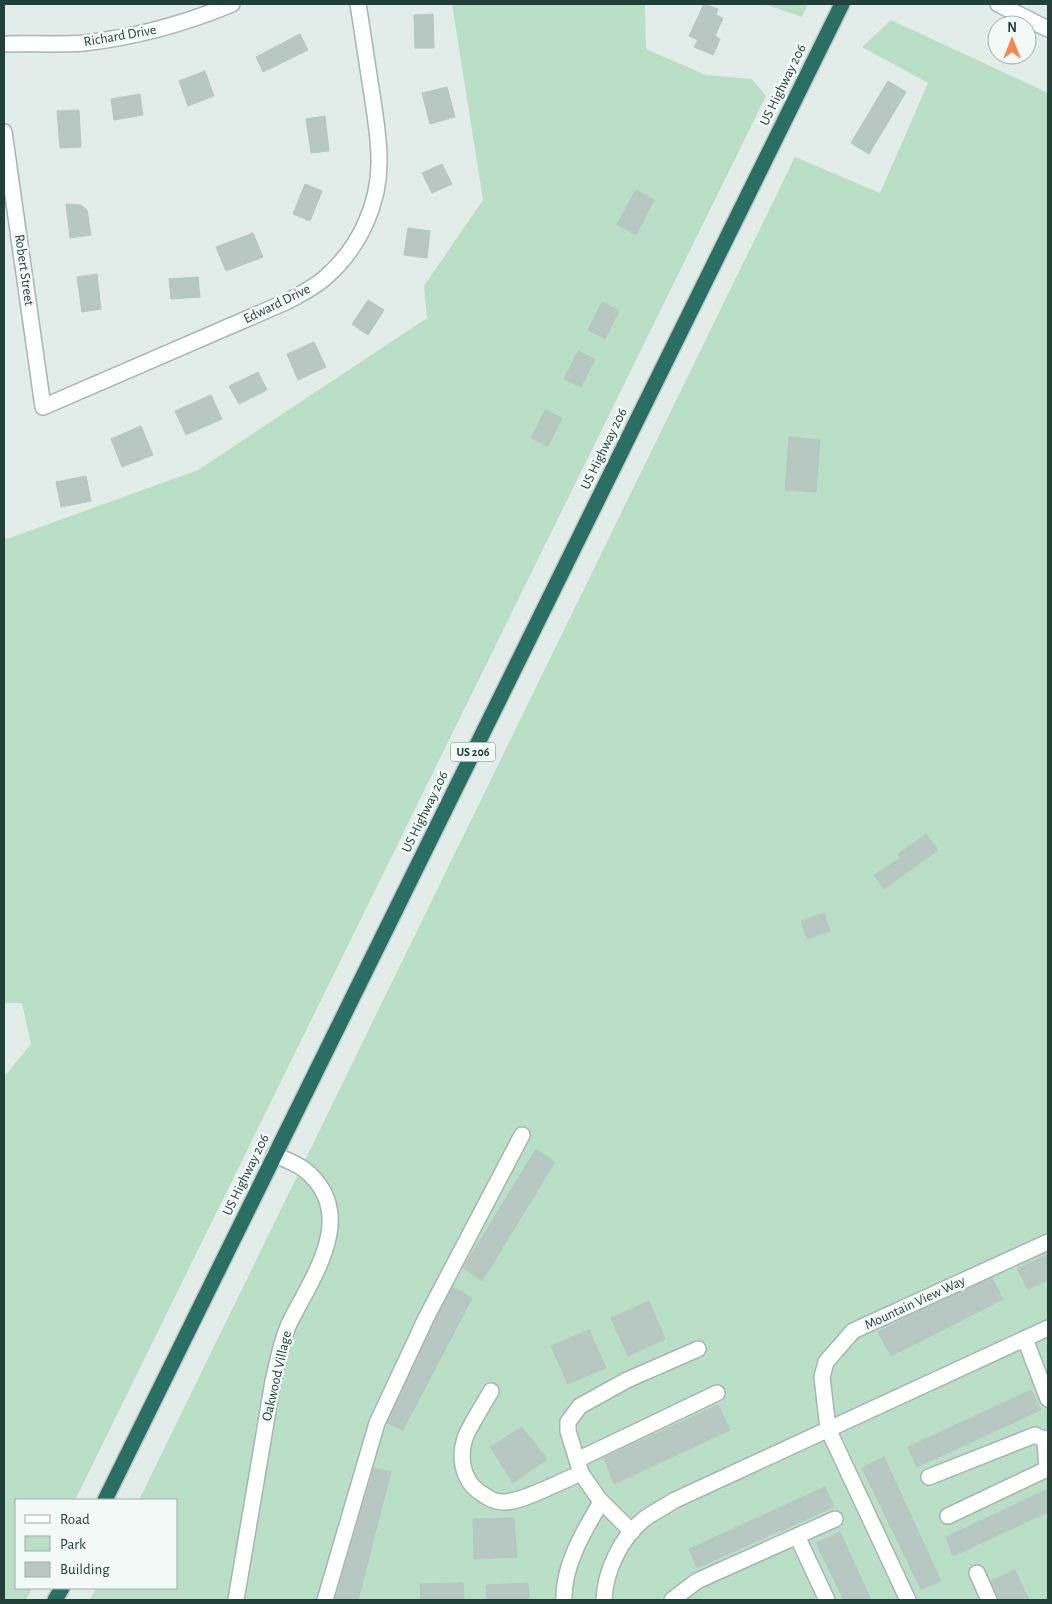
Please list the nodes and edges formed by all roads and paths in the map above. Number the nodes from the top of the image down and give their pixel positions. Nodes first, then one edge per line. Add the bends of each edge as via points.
1 (232, 4) edge
2 (358, 4) edge
3 (842, 4) edge
4 (998, 4) edge
5 (1048, 29) edge
6 (4, 44) edge
7 (4, 132) edge
8 (9, 204) edge
9 (43, 407) joint
10 (522, 1135) dead end
11 (274, 1155) junction
12 (1048, 1242) edge
13 (1048, 1328) edge
14 (1025, 1339) junction
15 (698, 1349) dead end
16 (491, 1391) dead end
17 (717, 1393) dead end
18 (1048, 1399) edge
19 (828, 1429) junction
20 (1047, 1439) edge
21 (579, 1466) junction
22 (929, 1477) dead end
23 (104, 1499) edge
24 (601, 1502) junction
25 (948, 1516) dead end
26 (835, 1519) dead end
27 (632, 1532) junction
28 (797, 1536) junction
29 (977, 1573) dead end
30 (236, 1600) edge
31 (325, 1600) edge
32 (564, 1600) edge
33 (604, 1600) edge
34 (672, 1600) edge
35 (827, 1600) edge
36 (908, 1600) edge
37 (989, 1600) edge

1 - 6 street, Richard Drive via 201,17 114,39 82,43
2 - 9 street, Edward Drive via 380,159 373,205 367,222 347,255 326,277 288,301
3 - 11 highway, US Highway 206 / US 206
4 - 5 street
7 - 8 street, Robert Street
8 - 9 street, Robert Street
10 - 31 street via 426,1318 377,1423
11 - 23 highway, US Highway 206 / US 206
11 - 30 street, Oakwood Village via 296,1164 318,1185 328,1201 330,1231 320,1264 289,1324 280,1349
12 - 19 street, Mountain View Way via 853,1331 826,1362 822,1377
13 - 14 street
14 - 18 street
14 - 19 street
15 - 21 street via 627,1380 580,1406 568,1422
16 - 21 street via 465,1438 464,1472 474,1487 492,1500 506,1502 522,1498
17 - 21 street
19 - 27 street via 673,1502 642,1521
19 - 36 street, Mountain View Way
20 - 22 street via 1035,1435
20 - 25 street via 1047,1469
21 - 24 street
24 - 27 street
24 - 32 street via 570,1565
26 - 28 street
27 - 33 street via 615,1556
28 - 34 street via 697,1580
28 - 35 street
29 - 37 street

